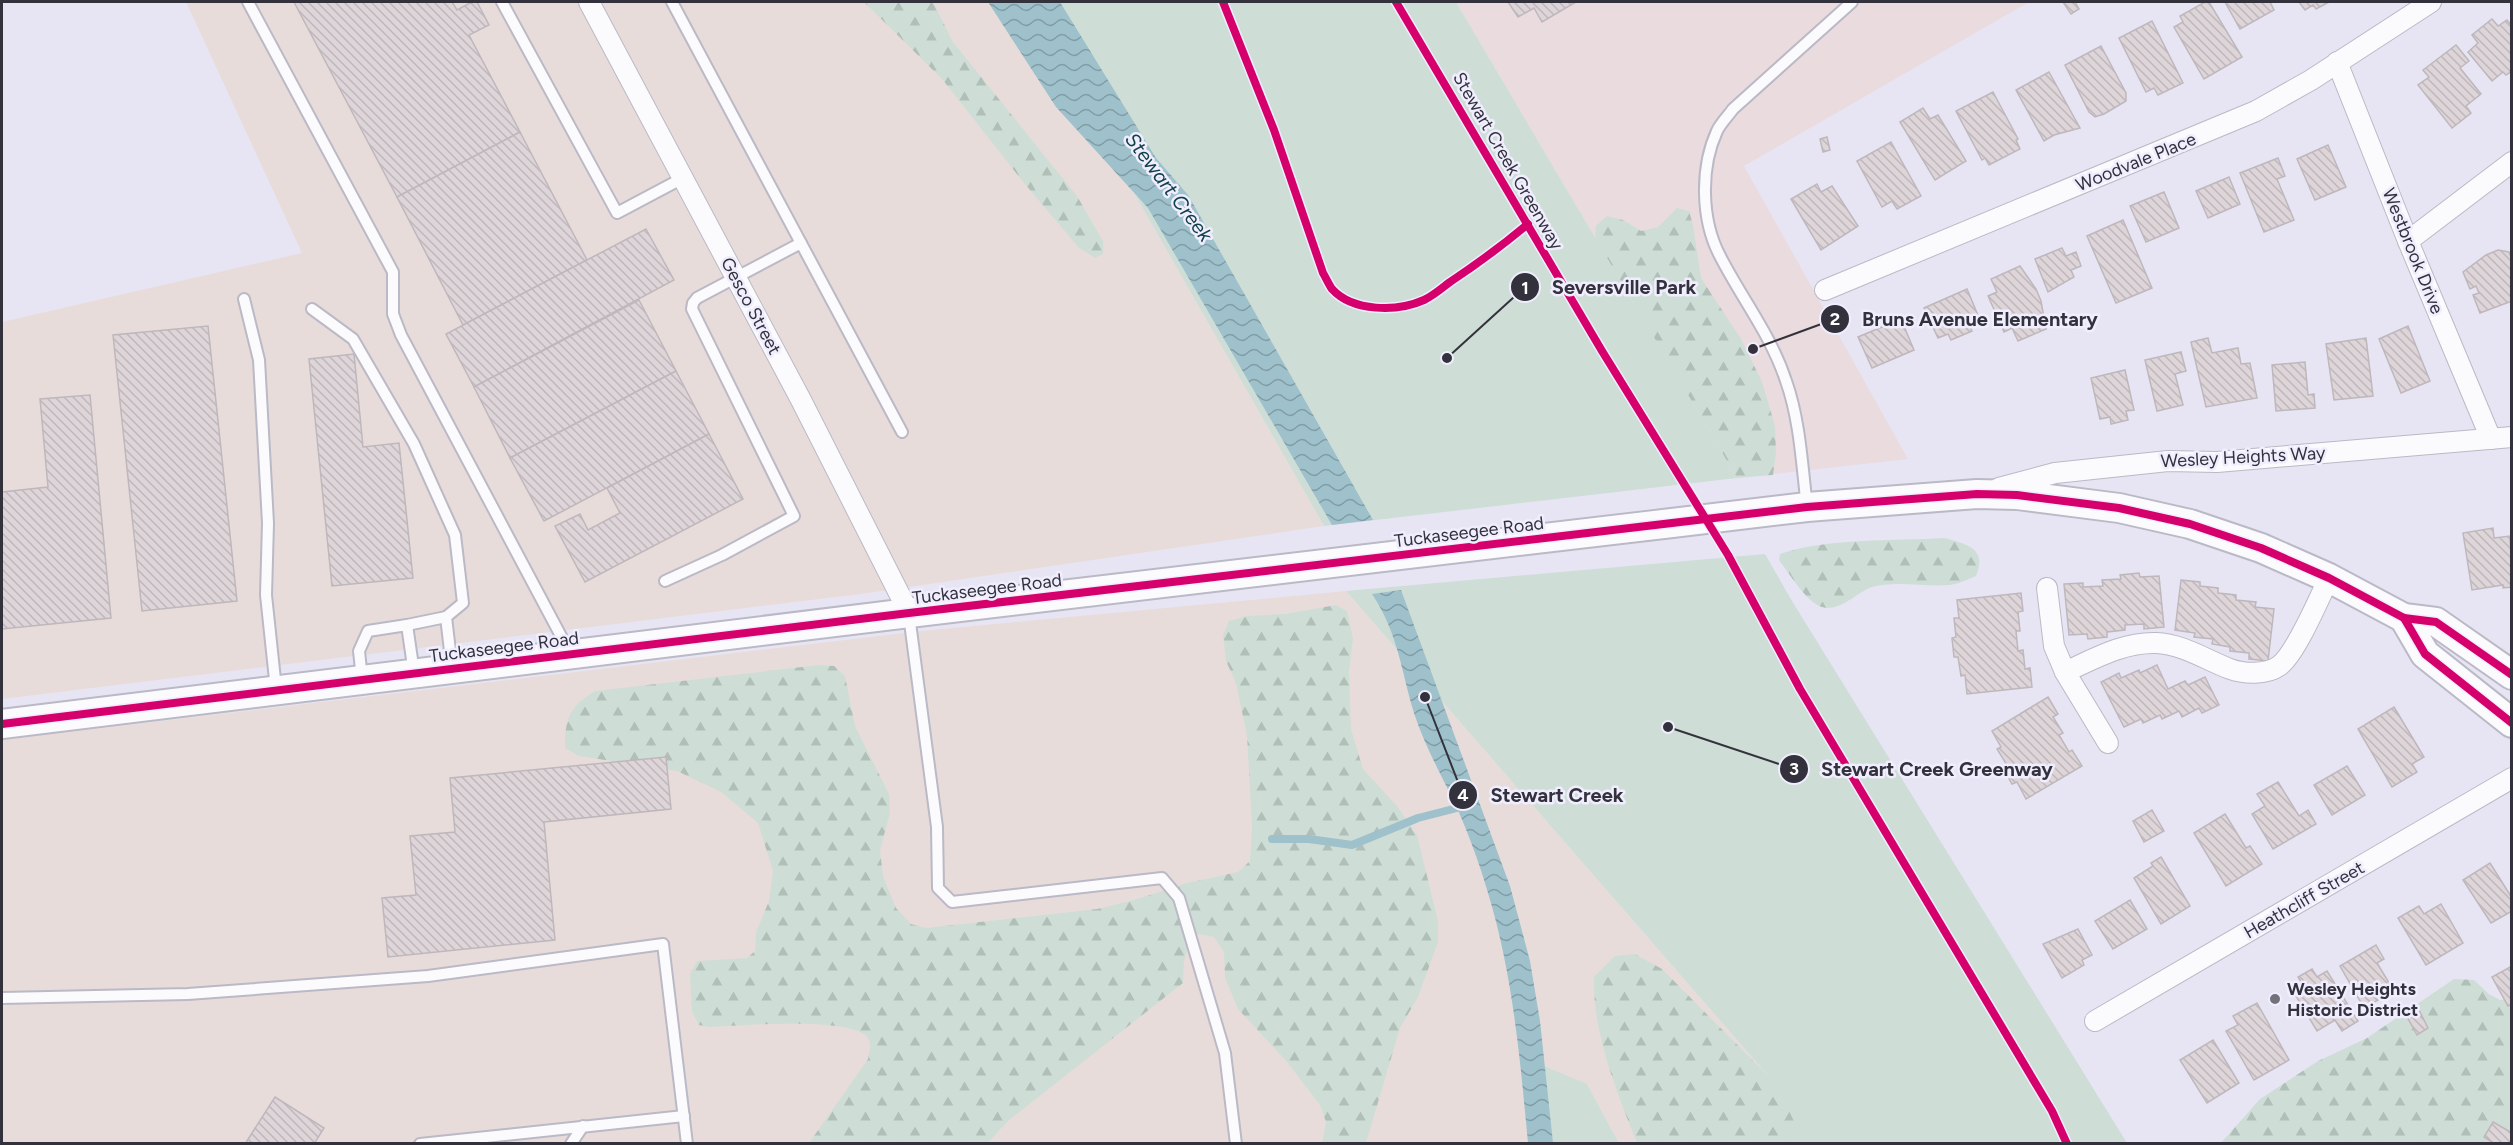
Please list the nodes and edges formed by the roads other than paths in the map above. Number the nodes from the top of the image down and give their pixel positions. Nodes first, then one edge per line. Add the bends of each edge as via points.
1 (248, 2) edge
2 (502, 2) edge
3 (589, 2) edge
4 (672, 2) edge
5 (1852, 2) edge
6 (2431, 2) edge
7 (2337, 62) junction
8 (2511, 162) edge
9 (683, 178) junction
10 (2408, 241) junction
11 (801, 243) junction
12 (736, 277) junction
13 (1825, 290) dead end
14 (244, 299) dead end
15 (312, 309) dead end
16 (902, 432) dead end
17 (2511, 437) edge
18 (2491, 439) junction
19 (1977, 494) junction
20 (1807, 507) junction
21 (2329, 578) junction
22 (665, 581) dead end
23 (2047, 588) dead end
24 (909, 613) junction
25 (446, 617) junction
26 (2404, 618) junction
27 (407, 625) junction
28 (571, 654) junction
29 (452, 668) junction
30 (2065, 672) junction
31 (414, 673) junction
32 (2511, 675) edge
33 (362, 679) junction
34 (276, 690) junction
35 (2511, 723) edge
36 (2, 724) edge
37 (2108, 743) dead end
38 (2511, 778) edge
39 (2, 998) edge
40 (2095, 1021) dead end
41 (684, 1116) junction
42 (583, 1126) junction
43 (420, 1143) edge
44 (571, 1143) edge
45 (687, 1143) edge
46 (1236, 1143) edge

1 - 28 lane via 393,272 393,314 401,335
2 - 9 lane via 617,213
3 - 9 street, Gesco Street
4 - 11 lane
5 - 20 lane via 1733,109 1717,130 1708,159 1705,192 1709,225 1719,255 1772,343 1787,383
6 - 7 street, Woodvale Place
7 - 10 street, Westbrook Drive
7 - 13 street, Woodvale Place via 2238,119
8 - 10 street
9 - 12 street, Gesco Street
10 - 18 street, Westbrook Drive
11 - 12 lane
11 - 16 lane
12 - 22 lane via 698,298 692,309 794,516
12 - 24 street, Gesco Street
14 - 34 lane via 259,360 268,523 266,595
15 - 25 lane via 353,339 414,444 454,535 463,603
17 - 18 street, Wesley Heights Way
18 - 19 street, Wesley Heights Way via 2217,462 2168,461 2055,473
19 - 20 main road, Tuckaseegee Road
19 - 21 main road, Tuckaseegee Road via 2083,502 2190,524 2261,548
20 - 24 main road, Tuckaseegee Road
21 - 26 main road, Tuckaseegee Road
21 - 30 street via 2290,652 2279,666 2258,674 2232,670 2195,652 2158,643 2127,646
23 - 30 street via 2054,646
24 - 28 main road, Tuckaseegee Road
24 - 46 lane via 937,827 938,888 951,902 1162,878 1179,898 1226,1053
25 - 27 lane
25 - 29 lane
26 - 32 main road via 2436,622
26 - 35 main road via 2426,654
27 - 31 lane
27 - 33 lane via 368,631 359,651
28 - 29 main road, Tuckaseegee Road
29 - 31 main road, Tuckaseegee Road
30 - 37 street
31 - 33 main road, Tuckaseegee Road
33 - 34 main road, Tuckaseegee Road
34 - 36 main road, Tuckaseegee Road
38 - 40 street, Heathcliff Street
39 - 41 lane via 188,994 428,976 663,944
41 - 42 lane
41 - 45 lane
42 - 43 lane
42 - 44 lane

